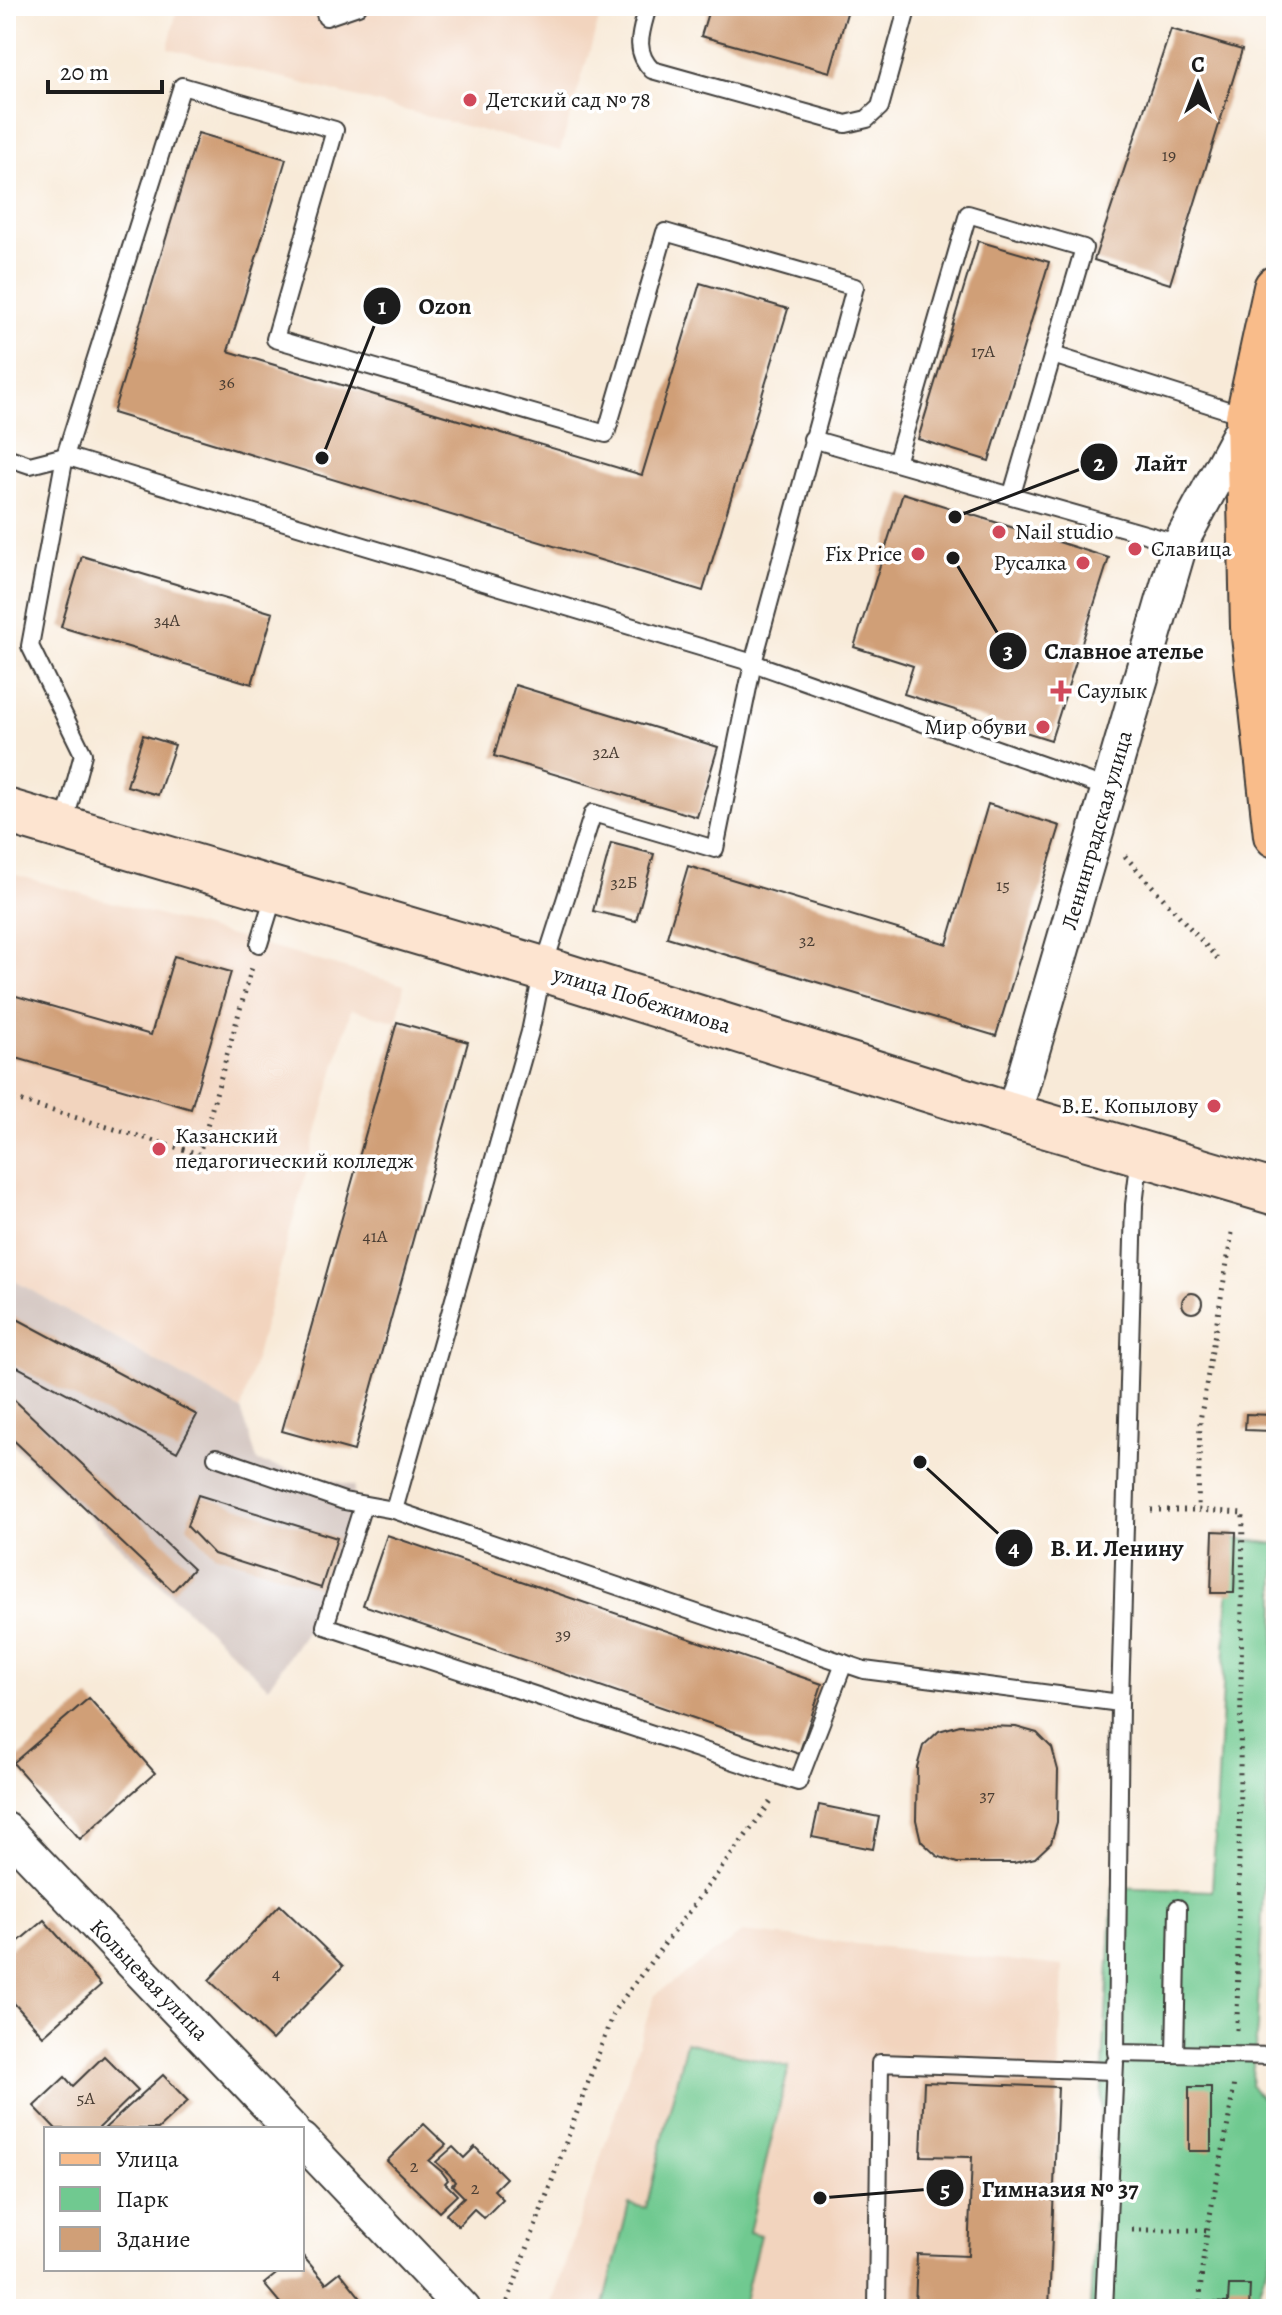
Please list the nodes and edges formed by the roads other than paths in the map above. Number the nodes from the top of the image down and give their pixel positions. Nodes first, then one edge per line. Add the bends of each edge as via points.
1 (323, 6) edge
2 (358, 6) edge
3 (648, 6) edge
4 (908, 6) edge
5 (1276, 288) edge
6 (1053, 355) junction
7 (1248, 417) junction
8 (812, 439) junction
9 (65, 456) junction
10 (6, 457) edge
11 (896, 463) junction
12 (1012, 494) junction
13 (1180, 544) junction
14 (753, 663) junction
15 (1110, 789) junction
16 (6, 811) edge
17 (64, 828) junction
18 (1276, 835) edge
19 (275, 891) junction
20 (259, 944) road end
21 (543, 969) junction
22 (1013, 1116) junction
23 (1140, 1154) junction
24 (1276, 1193) edge
25 (216, 1457) dead end
26 (363, 1505) junction
27 (394, 1510) junction
28 (844, 1663) junction
29 (1120, 1703) junction
30 (6, 1830) edge
31 (1178, 1908) dead end
32 (1116, 2053) junction
33 (1175, 2054) junction
34 (1276, 2056) edge
35 (1113, 2071) junction
36 (289, 2127) edge
37 (304, 2142) edge
38 (463, 2309) edge
39 (877, 2309) edge
40 (1104, 2309) edge

1 - 2 lane via 326,17
3 - 4 lane via 639,40 640,53 652,70 846,124 867,119 880,107
5 - 7 main road, Ленинградская улица
6 - 7 lane
6 - 11 lane via 1084,248 968,214
6 - 12 lane
7 - 13 street, Ленинградская улица
7 - 18 main road, Ленинградская улица via 1253,627
8 - 9 lane via 855,287 665,232 606,434 275,339 335,130 182,86
8 - 11 lane
8 - 14 lane
9 - 10 lane via 30,465
9 - 14 lane
9 - 17 lane via 30,646 83,754
11 - 12 lane
12 - 13 lane
13 - 15 street, Ленинградская улица
14 - 15 lane
14 - 21 lane via 715,849 593,813
15 - 22 street, Ленинградская улица
16 - 17 street, улица Побежимова
17 - 19 street, улица Побежимова
19 - 20 lane
19 - 21 street, улица Побежимова
21 - 22 street, улица Побежимова
21 - 27 lane via 530,1032
22 - 23 street, улица Побежимова
23 - 24 street, улица Побежимова
23 - 29 lane via 1134,1205
25 - 26 lane
26 - 27 lane
26 - 28 lane via 325,1626 788,1779 798,1782
27 - 28 lane
28 - 29 lane via 864,1670
29 - 32 lane
30 - 36 street, Кольцевая улица
31 - 33 lane
32 - 33 lane
32 - 35 lane
33 - 34 lane
35 - 39 lane via 880,2063
35 - 40 lane
37 - 38 street

